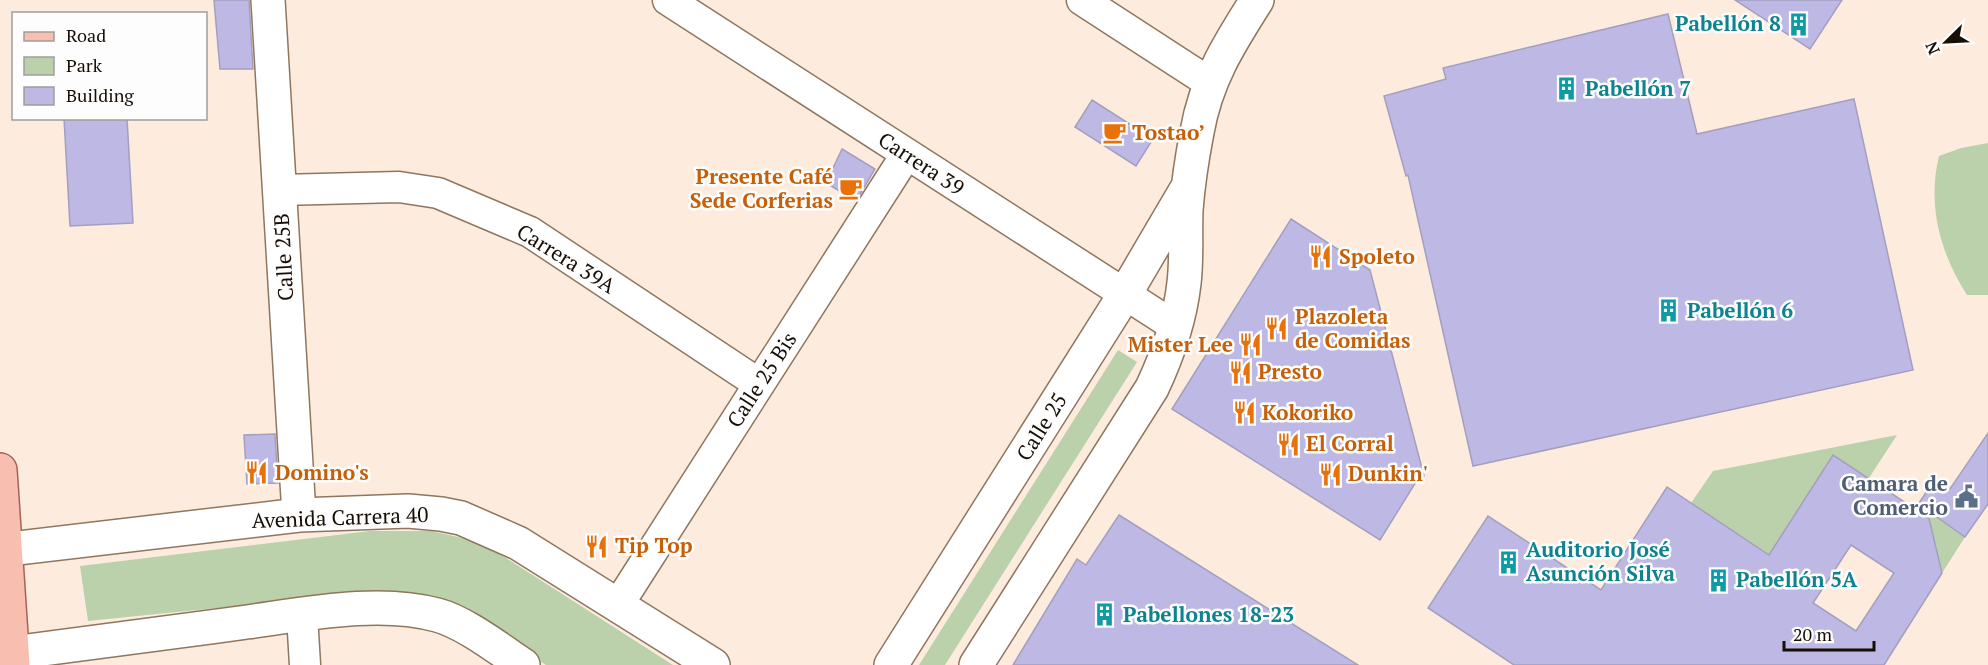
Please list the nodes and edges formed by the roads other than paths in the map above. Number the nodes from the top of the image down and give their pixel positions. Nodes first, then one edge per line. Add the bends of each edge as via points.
1 (268, 0) edge
2 (1082, 0) edge
3 (1257, 0) edge
4 (682, 3) edge
5 (1210, 83) junction
6 (906, 155) junction
7 (1188, 186) junction
8 (280, 189) junction
9 (1125, 294) junction
10 (1176, 327) junction
11 (759, 384) junction
12 (0, 470) edge
13 (299, 515) junction
14 (3, 550) edge
15 (618, 605) junction
16 (302, 615) junction
17 (13, 659) edge
18 (305, 665) edge
19 (523, 665) edge
20 (713, 665) edge
21 (891, 665) edge
22 (976, 665) edge

1 - 8 street, Calle 25B
2 - 5 street
3 - 5 street, Calle 25 via 1226,47
4 - 6 street, Carrera 39
5 - 7 street, Calle 25 via 1197,129
6 - 9 street, Carrera 39
6 - 11 street, Calle 25 Bis
7 - 9 street, Calle 25
7 - 10 street, Calle 25 via 1184,283
8 - 11 street, Carrera 39A via 399,187 438,194 530,232
8 - 13 street, Calle 25B
9 - 10 street, Carrera 39
9 - 21 street, Calle 25
10 - 22 street, Calle 25 via 1152,388
11 - 15 street, Calle 25 Bis
12 - 14 main road
13 - 14 street, Avenida Carrera 40
13 - 15 street, Avenida Carrera 40 via 408,511 461,518 518,543
14 - 17 main road
15 - 20 street, Avenida Carrera 40
16 - 17 street
16 - 18 street
16 - 19 street via 383,607 440,615

